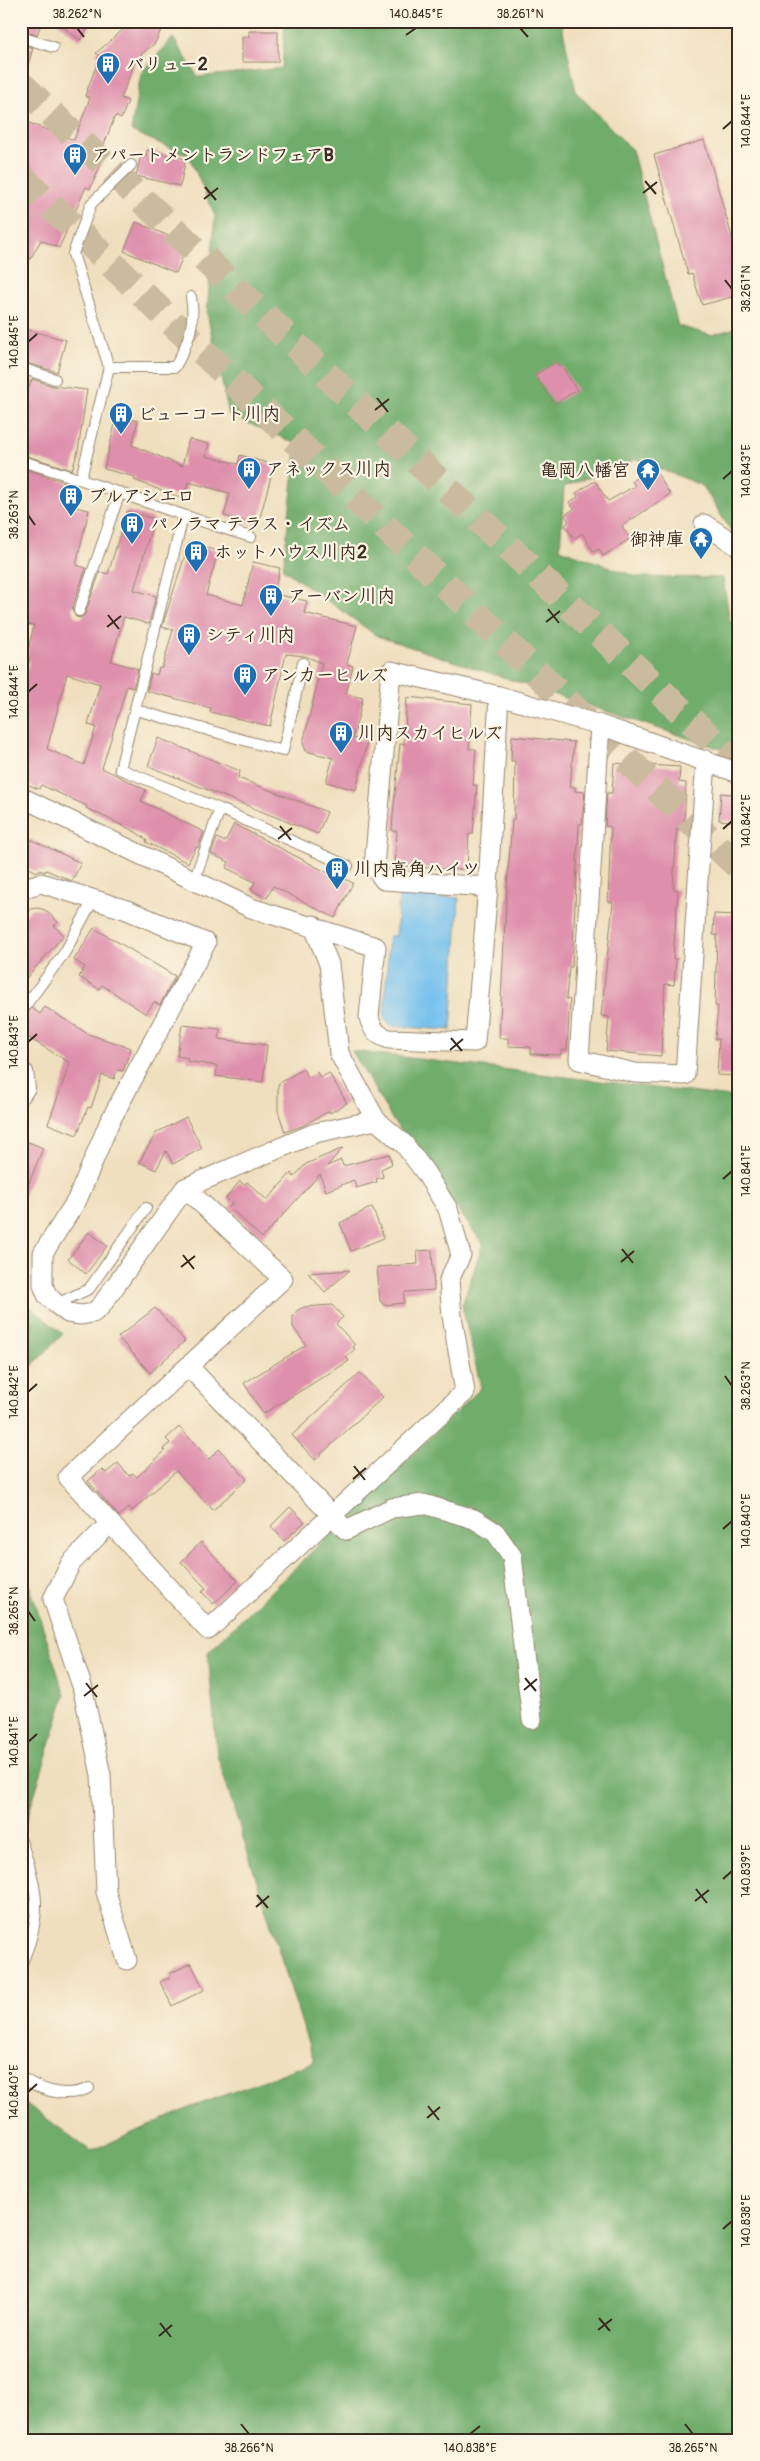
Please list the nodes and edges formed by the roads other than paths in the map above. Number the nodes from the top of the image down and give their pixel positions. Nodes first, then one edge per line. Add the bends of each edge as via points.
1 (21, 37) edge
2 (53, 47) dead end
3 (130, 165) dead end
4 (191, 297) dead end
5 (109, 367) junction
6 (21, 368) edge
7 (55, 379) dead end
8 (21, 461) edge
9 (81, 478) junction
10 (120, 492) junction
11 (183, 517) junction
12 (704, 524) dead end
13 (251, 538) dead end
14 (739, 547) edge
15 (79, 611) dead end
16 (303, 663) dead end
17 (499, 696) junction
18 (136, 710) junction
19 (600, 725) junction
20 (706, 760) junction
21 (739, 773) edge
22 (21, 797) edge
23 (220, 809) junction
24 (348, 866) dead end
25 (194, 880) junction
26 (488, 887) junction
27 (21, 889) edge
28 (93, 900) junction
29 (313, 925) junction
30 (23, 1009) dead end
31 (21, 1066) edge
32 (21, 1102) edge
33 (376, 1120) junction
34 (186, 1188) junction
35 (146, 1208) dead end
36 (56, 1304) junction
37 (188, 1367) junction
38 (333, 1516) junction
39 (110, 1523) junction
40 (532, 1719) dead end
41 (21, 1841) edge
42 (127, 1960) dead end
43 (21, 1964) edge
44 (21, 2077) edge
45 (89, 2088) dead end

1 - 2 lane
3 - 5 lane via 91,204 73,254
4 - 5 lane via 194,314 191,330 175,367
5 - 9 lane
6 - 7 lane
8 - 9 lane
9 - 10 lane
10 - 11 lane
10 - 15 lane
11 - 13 lane
11 - 18 lane
12 - 14 street
16 - 18 lane via 283,752
17 - 19 street
17 - 26 street
17 - 26 street via 391,671 374,867 384,880
18 - 23 lane via 120,769
19 - 20 street
19 - 20 street via 579,1060 635,1073 685,1075
20 - 21 street
22 - 25 street
23 - 24 lane
23 - 25 lane
25 - 29 street via 251,908
26 - 29 street via 474,1042 389,1039 378,1035 371,1027 369,1017 376,947
27 - 28 street via 41,883
28 - 30 lane via 65,952
28 - 36 street via 127,910 206,944 109,1123 77,1200 43,1253 43,1285
29 - 33 street via 329,964 339,1053
31 - 32 lane via 28,1071 30,1089
33 - 34 street via 315,1133
33 - 38 street via 404,1144 448,1209 461,1255 449,1280 465,1392
34 - 36 street via 101,1306 81,1315 68,1313
34 - 37 street via 284,1279
35 - 36 lane via 90,1289
37 - 38 street
37 - 39 street via 68,1477
38 - 39 street via 208,1630
38 - 40 street via 346,1530 392,1508 424,1504 474,1519 495,1532 512,1556
39 - 42 street via 71,1563 53,1599 82,1686 101,1775 106,1892
41 - 43 lane via 38,1900 30,1944
44 - 45 lane via 38,2088 75,2094

